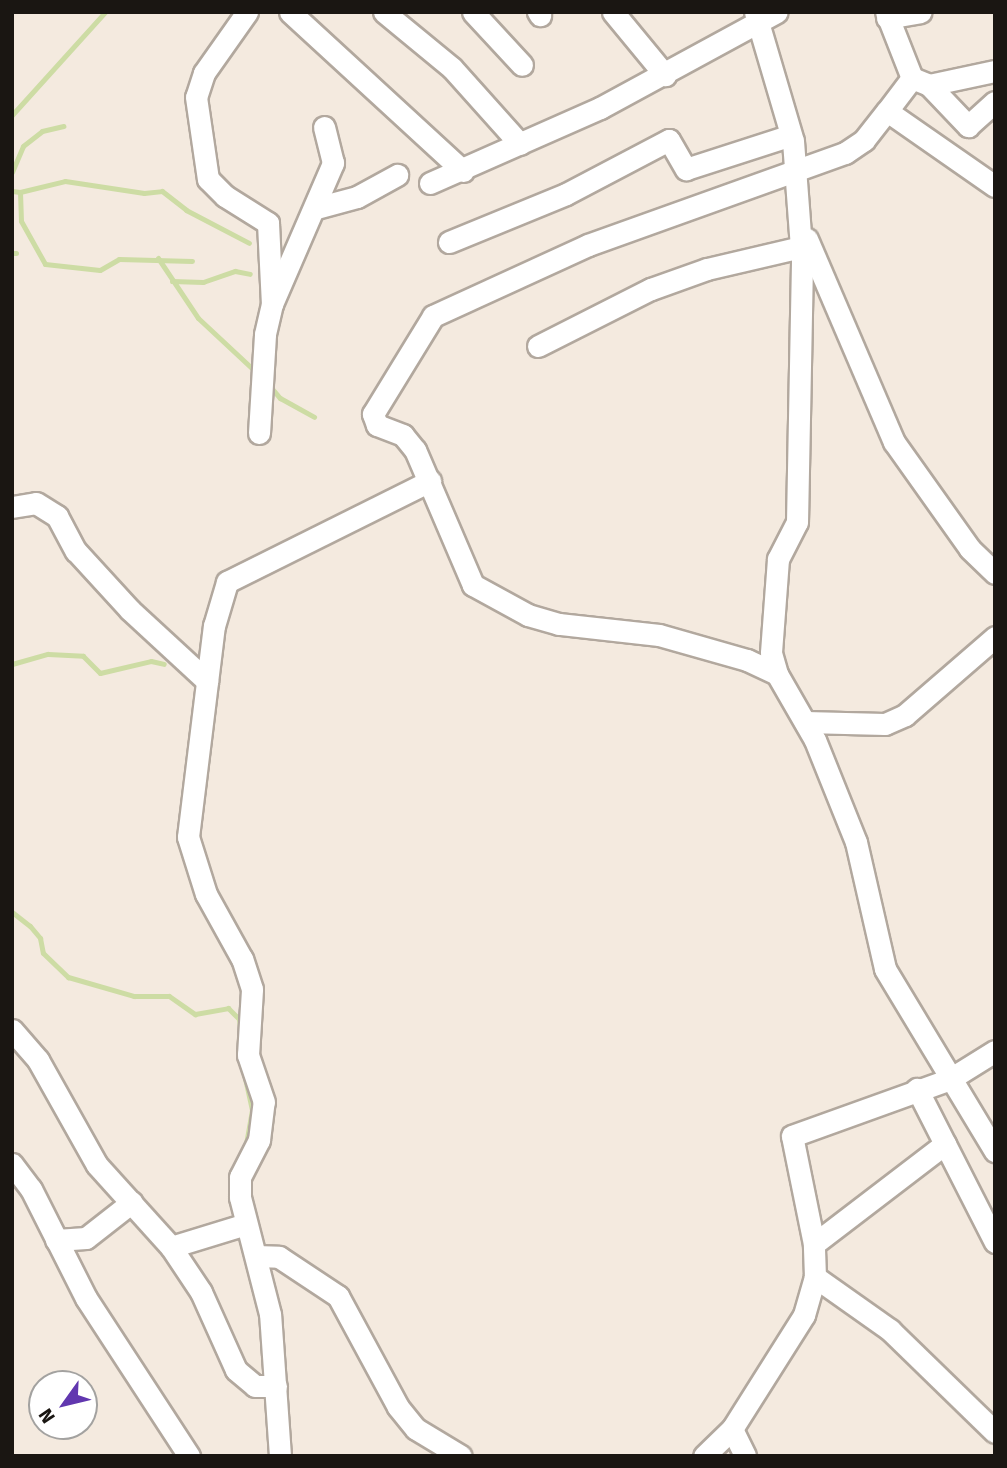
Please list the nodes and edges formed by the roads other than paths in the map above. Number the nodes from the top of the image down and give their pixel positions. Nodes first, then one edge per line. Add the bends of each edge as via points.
1 (247, 12) edge
2 (290, 12) edge
3 (384, 12) edge
4 (473, 12) edge
5 (613, 12) edge
6 (777, 12) edge
7 (919, 12) edge
8 (752, 15) edge
9 (887, 15) edge
10 (522, 65) dead end
11 (995, 71) edge
12 (665, 75) junction
13 (921, 81) junction
14 (995, 102) edge
15 (887, 111) junction
16 (324, 127) dead end
17 (791, 135) junction
18 (520, 144) junction
19 (796, 169) junction
20 (463, 172) junction
21 (397, 175) dead end
22 (430, 183) dead end
23 (995, 186) edge
24 (316, 208) junction
25 (798, 217) junction
26 (449, 242) dead end
27 (801, 247) junction
28 (272, 304) junction
29 (538, 346) dead end
30 (259, 433) dead end
31 (430, 481) junction
32 (12, 507) edge
33 (995, 572) edge
34 (995, 636) edge
35 (777, 674) junction
36 (207, 681) junction
37 (805, 722) junction
38 (12, 1030) edge
39 (995, 1051) edge
40 (950, 1079) junction
41 (916, 1089) junction
42 (946, 1144) junction
43 (995, 1151) edge
44 (12, 1164) edge
45 (132, 1202) junction
46 (243, 1225) junction
47 (56, 1240) junction
48 (995, 1242) edge
49 (814, 1244) junction
50 (171, 1247) junction
51 (256, 1256) junction
52 (815, 1277) junction
53 (276, 1386) junction
54 (732, 1429) junction
55 (995, 1432) edge
56 (189, 1456) edge
57 (280, 1456) edge
58 (461, 1456) edge
59 (704, 1456) edge
60 (745, 1456) edge

1 - 28 street via 204,73 196,97 208,179 225,196 268,223
2 - 20 street
3 - 18 street via 452,68
4 - 10 street
5 - 12 street
6 - 8 street
7 - 9 street
8 - 12 street
8 - 17 street
9 - 13 street
11 - 13 street
12 - 18 street
13 - 14 street via 968,126
13 - 15 street
15 - 19 street via 864,140 845,153
15 - 23 street
16 - 24 street via 333,163
17 - 19 street
17 - 26 street via 687,169 669,139 566,194
18 - 20 street
19 - 25 street
19 - 31 street via 588,245 433,316 373,414 377,425 403,435
20 - 22 street
21 - 24 street via 357,197
24 - 28 street
25 - 27 street
25 - 33 street via 894,442 970,550
27 - 29 street via 707,269 651,289
27 - 35 street via 797,522 778,559 771,653
28 - 30 street via 265,334
31 - 35 street via 472,585 528,615 559,624 659,635 747,660
31 - 36 street via 227,582 214,626
32 - 36 street via 36,503 57,516 76,551
34 - 37 street via 905,715 866,726
35 - 37 street
36 - 46 street via 188,837 206,894 242,959 252,989 248,1055 264,1102 259,1140 240,1177
37 - 40 street via 856,842 885,969
38 - 45 street via 38,1060 97,1165
39 - 40 street
40 - 41 street
40 - 43 street
41 - 42 street
41 - 49 street via 792,1136
42 - 48 street
42 - 49 street
44 - 47 street via 31,1189
45 - 47 street via 86,1238
45 - 50 street
46 - 50 street
46 - 51 street
47 - 56 street via 86,1298
49 - 52 street
50 - 53 street via 201,1292 236,1370 255,1386
51 - 53 street via 270,1314
51 - 58 street via 279,1257 338,1296 398,1407 416,1429
52 - 54 street via 804,1315
52 - 55 street via 890,1330
53 - 57 street
54 - 59 street
54 - 60 street

